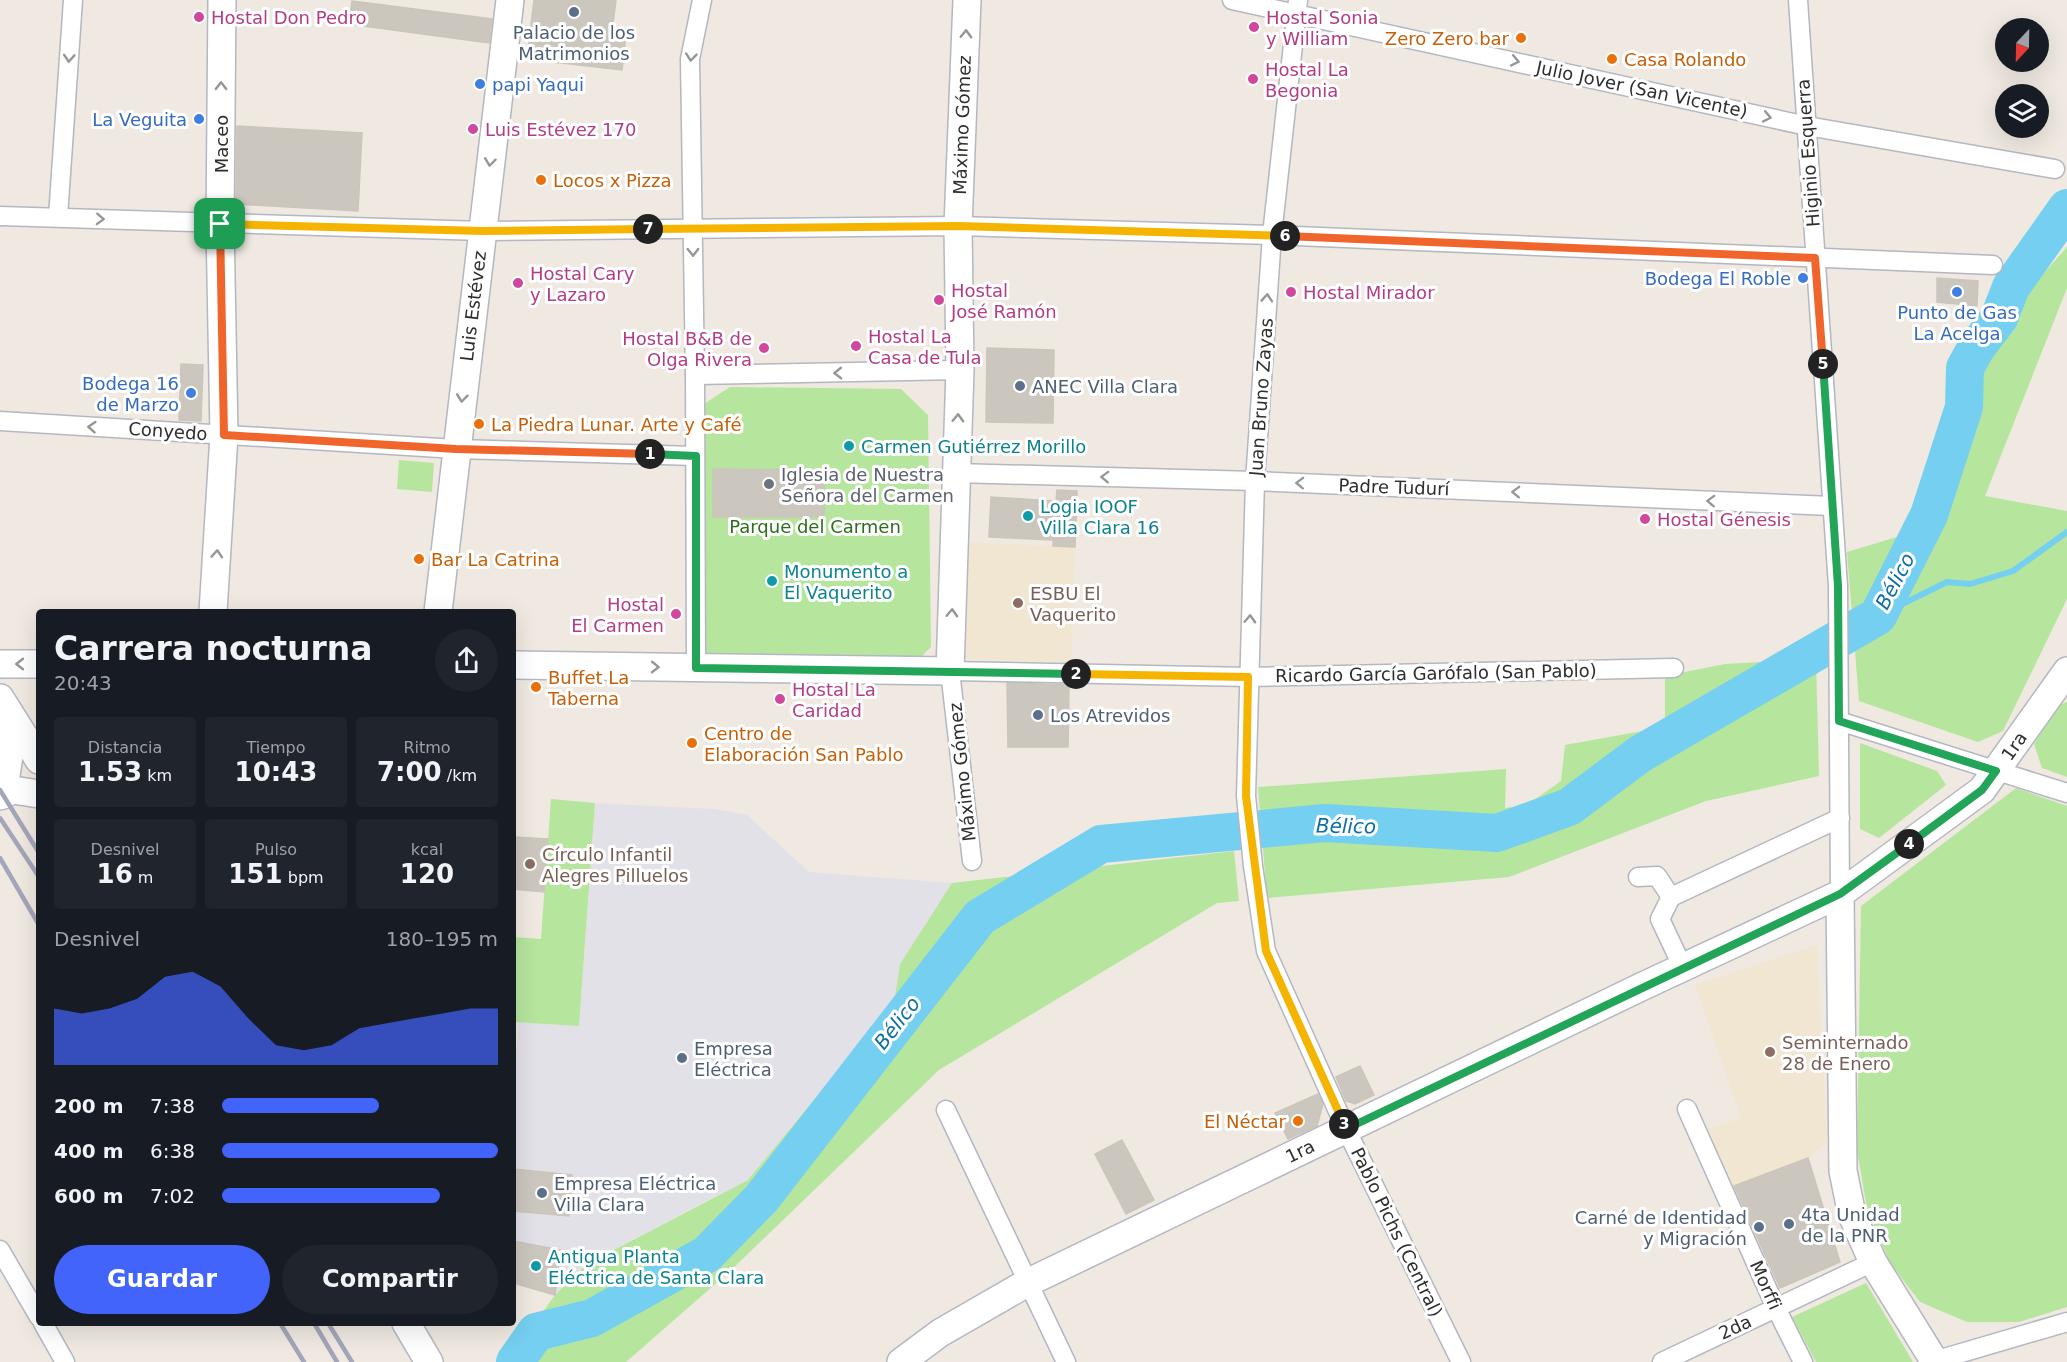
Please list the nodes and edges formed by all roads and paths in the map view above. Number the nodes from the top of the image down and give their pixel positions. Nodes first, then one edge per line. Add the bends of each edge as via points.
1 (73, 0) edge
2 (222, 0) edge
3 (510, 0) edge
4 (702, 0) edge
5 (967, 0) edge
6 (1232, 0) edge
7 (1798, 0) edge
8 (1297, 7) edge
9 (1807, 126) junction
10 (2055, 169) dead end
11 (0, 216) edge
12 (58, 217) junction
13 (220, 224) junction
14 (958, 226) junction
15 (693, 228) junction
16 (482, 231) junction
17 (1272, 235) junction
18 (1815, 258) junction
19 (1993, 265) dead end
20 (960, 370) junction
21 (695, 375) junction
22 (0, 421) edge
23 (224, 435) junction
24 (456, 449) junction
25 (696, 456) junction
26 (956, 473) junction
27 (1255, 481) junction
28 (1832, 506) junction
29 (213, 609) edge
30 (438, 609) edge
31 (0, 664) edge
32 (36, 664) edge
33 (516, 665) edge
34 (696, 668) junction
35 (1674, 668) dead end
36 (951, 671) junction
37 (2067, 671) edge
38 (1248, 677) junction
39 (0, 698) edge
40 (1839, 721) junction
41 (14, 723) junction
42 (36, 756) edge
43 (1996, 771) junction
44 (2067, 793) edge
45 (36, 794) edge
46 (1, 796) edge
47 (1246, 796) joint
48 (1839, 818) junction
49 (972, 861) dead end
50 (1638, 877) dead end
51 (1840, 894) junction
52 (1671, 897) junction
53 (1683, 968) junction
54 (1688, 1109) dead end
55 (946, 1110) dead end
56 (1346, 1129) junction
57 (0, 1250) edge
58 (1873, 1262) junction
59 (1027, 1283) junction
60 (1776, 1308) junction
61 (36, 1312) edge
62 (2067, 1322) edge
63 (45, 1326) edge
64 (408, 1326) edge
65 (1934, 1361) edge
66 (65, 1362) edge
67 (429, 1362) edge
68 (901, 1362) edge
69 (1066, 1362) edge
70 (1461, 1362) edge
71 (1662, 1362) edge
72 (1803, 1362) edge

1 -> 12 street
13 -> 2 main road, Maceo
3 -> 16 main road, Luis Estévez
4 -> 15 street via 690,59
14 -> 5 main road, Máximo Gómez
6 - 8 street, Julio Jover (San Vicente)
7 - 9 street, Higinio Esquerra
8 -> 9 street, Julio Jover (San Vicente)
8 - 17 street, Juan Bruno Zayas
9 - 10 street, Julio Jover (San Vicente)
9 - 18 street, Higinio Esquerra
11 - 12 street
12 -> 13 street
13 - 16 street
13 - 23 main road, Maceo
14 - 15 street
14 - 17 street
14 - 20 main road, Máximo Gómez
15 - 16 street
15 -> 21 street
16 -> 24 main road, Luis Estévez
17 - 18 street
27 -> 17 street, Juan Bruno Zayas
18 - 19 street
18 - 28 street, Higinio Esquerra
20 -> 21 street
26 -> 20 main road, Máximo Gómez
21 - 25 street
23 -> 22 street, Conyedo
23 - 24 street, Conyedo
29 -> 23 main road, Maceo
24 - 25 street, Conyedo
24 - 30 main road, Luis Estévez
25 - 34 street
27 -> 26 street, Padre Tudurí
36 -> 26 main road, Máximo Gómez
28 -> 27 street, Padre Tudurí
38 -> 27 street, Juan Bruno Zayas
28 - 40 street, Higinio Esquerra via 1838,586
32 -> 31 main road
33 -> 34 main road, Ricardo García Garófalo (San Pablo)
34 - 36 main road, Ricardo García Garófalo (San Pablo)
35 - 38 street, Ricardo García Garófalo (San Pablo)
36 - 38 street, Ricardo García Garófalo (San Pablo)
36 - 49 street, Máximo Gómez
37 - 43 main road, 1ra
38 - 47 street, Juan Bruno Zayas
39 - 41 main road
40 - 43 street
40 - 48 street, Higinio Esquerra
41 - 42 main road
41 - 46 main road
43 - 44 street
43 - 51 main road, 1ra via 1982,790
45 - 46 main road via 13,790
47 - 56 street, Pablo Pichs (Central) via 1266,951
48 - 51 street, Higinio Esquerra
48 - 52 street
50 - 52 street via 1657,876
51 - 53 main road, 1ra
51 - 58 main road, Higinio Esquerra via 1844,1170 1852,1215
52 - 53 street via 1660,919
53 - 56 main road, 1ra
54 - 60 street, Morffi
55 - 59 street
56 - 59 main road, 1ra
56 - 70 street, Pablo Pichs (Central)
57 - 61 street
58 - 60 street, 2da
58 - 65 main road, Higinio Esquerra
59 - 68 main road, 1ra via 940,1333
59 - 69 street
60 - 71 street, 2da
60 - 72 street, Morffi
62 - 65 street
63 - 66 street
64 - 67 main road

